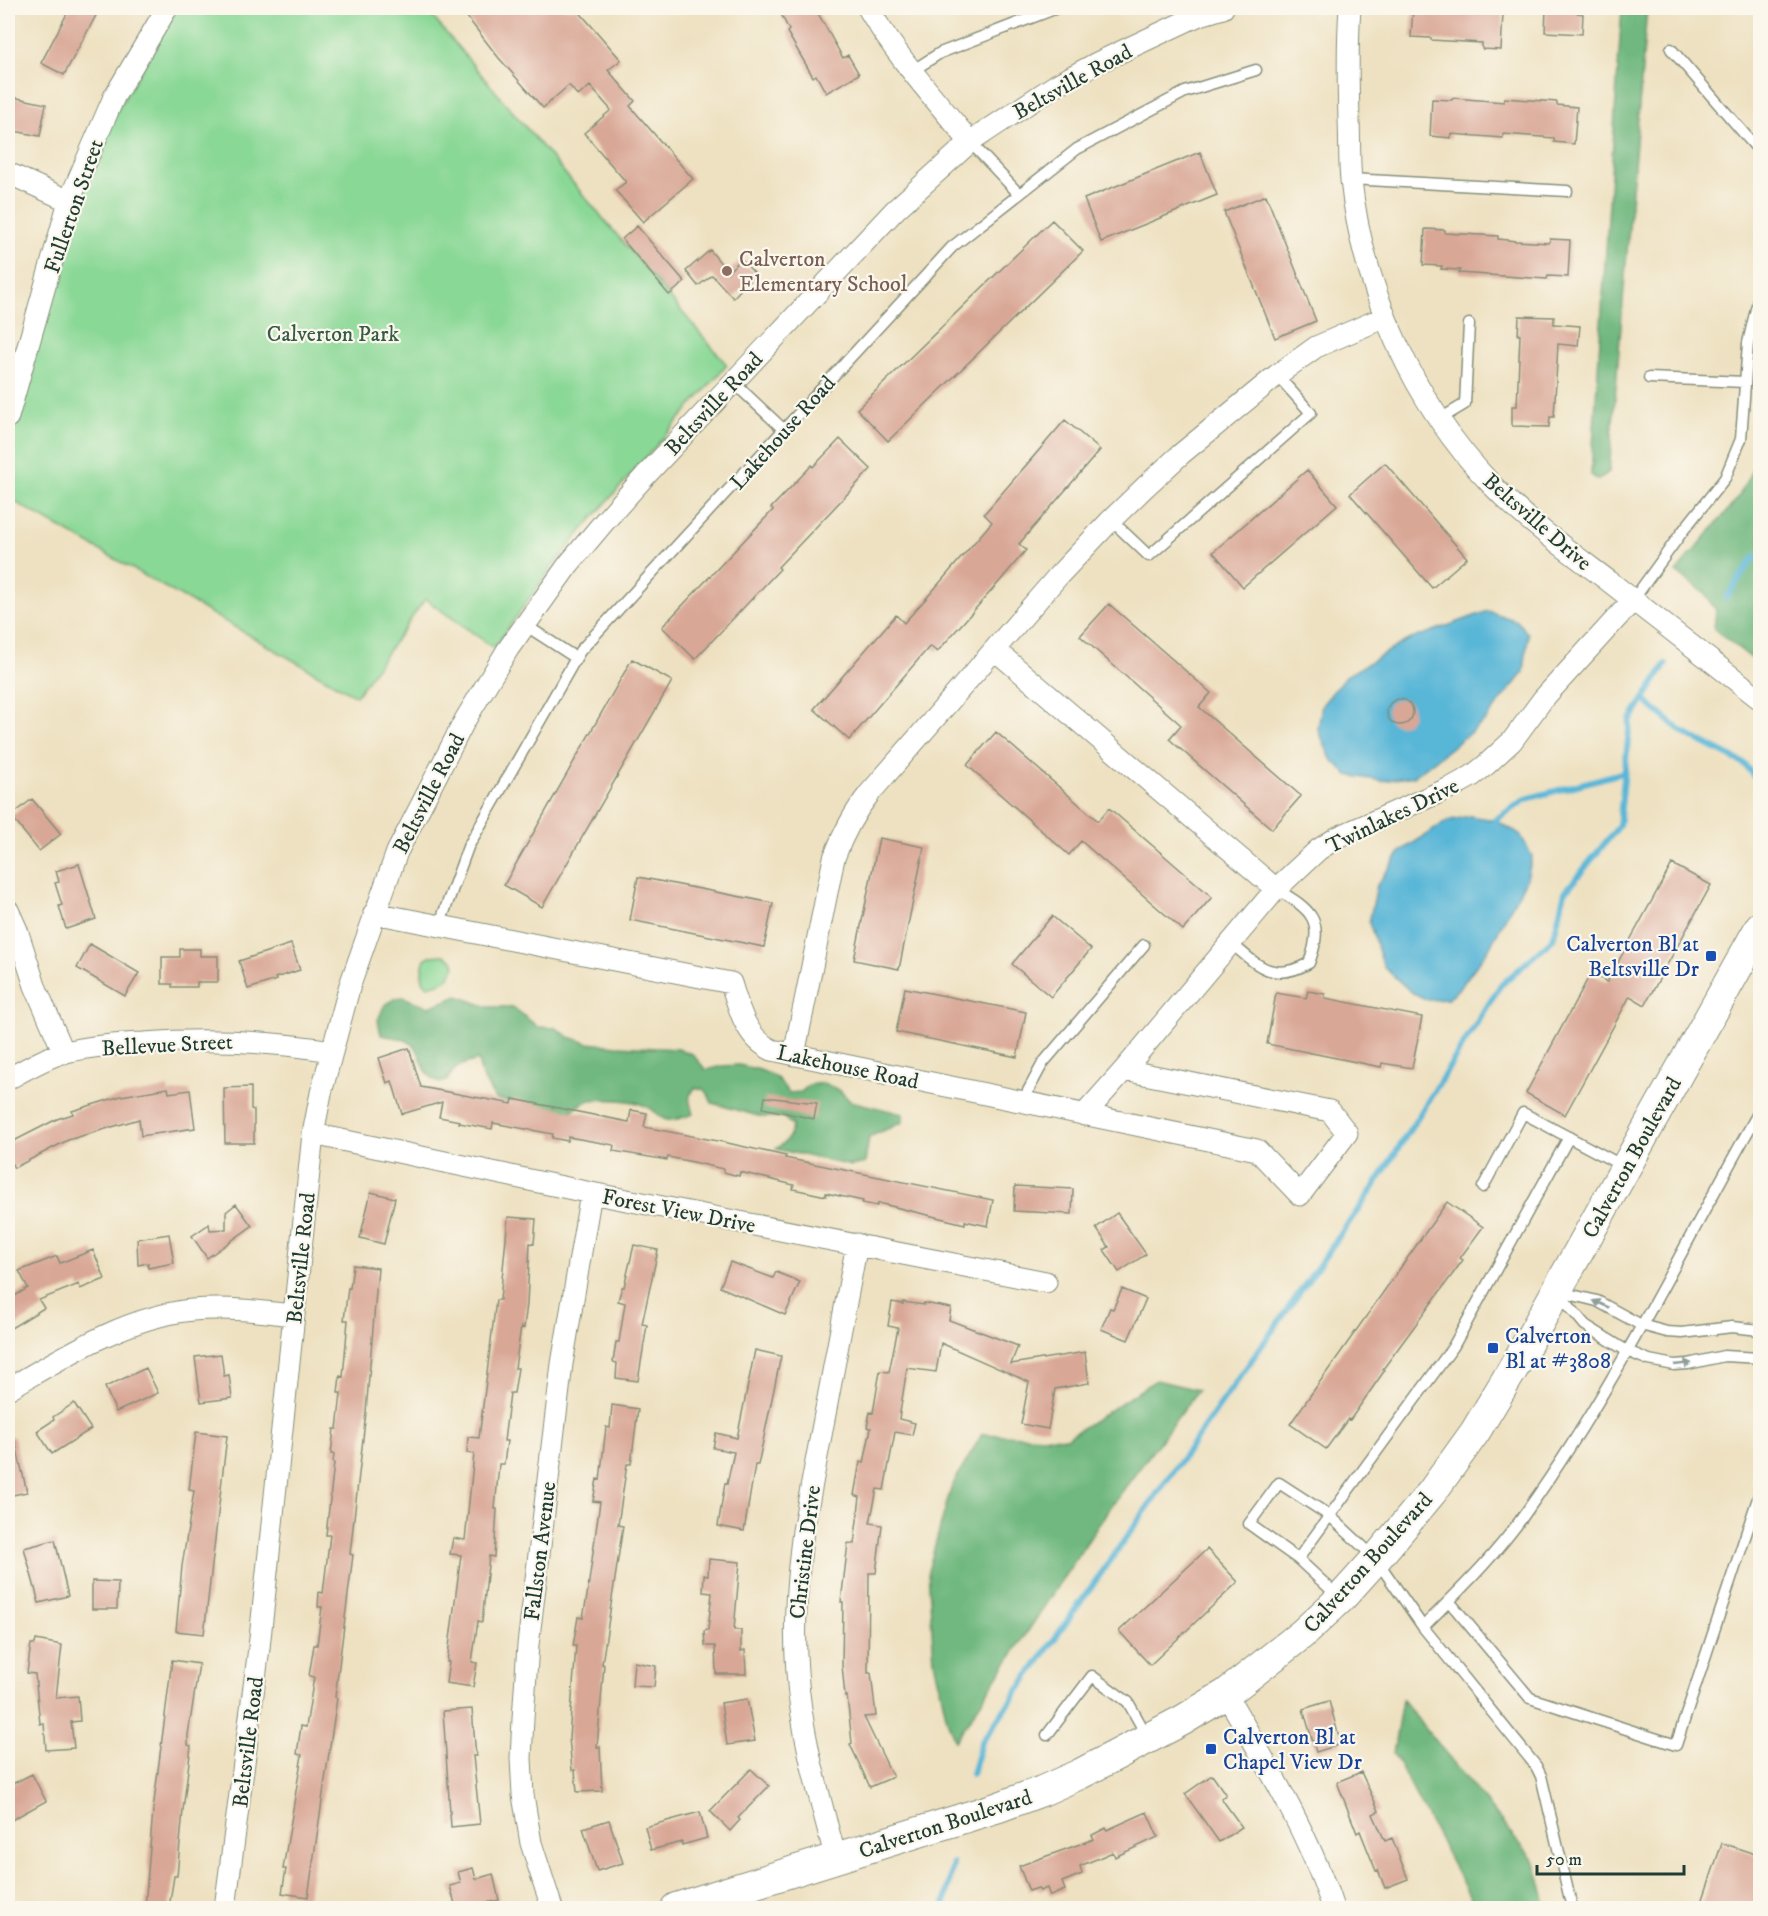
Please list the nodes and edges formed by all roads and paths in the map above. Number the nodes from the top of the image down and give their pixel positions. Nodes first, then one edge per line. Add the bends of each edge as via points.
1 (167, 8) edge
2 (868, 8) edge
3 (1057, 8) edge
4 (1223, 8) edge
5 (1350, 8) edge
6 (1671, 49) dead end
7 (1256, 70) dead end
8 (912, 71) junction
9 (970, 142) junction
10 (1761, 152) edge
11 (8, 173) edge
12 (1350, 179) junction
13 (1567, 191) dead end
14 (1018, 194) junction
15 (69, 201) junction
16 (1761, 292) edge
17 (1385, 317) junction
18 (1469, 324) dead end
19 (1277, 375) junction
20 (1649, 378) dead end
21 (733, 382) junction
22 (1745, 382) junction
23 (8, 417) edge
24 (1440, 419) junction
25 (783, 429) junction
26 (1111, 520) junction
27 (1633, 600) junction
28 (525, 625) junction
29 (995, 650) junction
30 (576, 658) junction
31 (1761, 699) edge
32 (1276, 890) junction
33 (8, 910) edge
34 (374, 913) junction
35 (439, 926) junction
36 (1761, 927) edge
37 (1231, 943) junction
38 (1144, 945) dead end
39 (332, 1051) junction
40 (64, 1053) junction
41 (794, 1055) junction
42 (1124, 1070) junction
43 (8, 1079) edge
44 (1022, 1103) junction
45 (1761, 1110) edge
46 (1084, 1115) junction
47 (314, 1134) junction
48 (1569, 1137) junction
49 (1626, 1168) junction
50 (1483, 1187) dead end
51 (591, 1193) junction
52 (857, 1244) junction
53 (1046, 1282) dead end
54 (1557, 1291) junction
55 (293, 1315) junction
56 (1641, 1325) junction
57 (1761, 1330) edge
58 (1627, 1351) junction
59 (1761, 1358) edge
60 (8, 1389) edge
61 (1761, 1492) edge
62 (1330, 1516) junction
63 (1298, 1559) junction
64 (1376, 1559) junction
65 (1340, 1599) junction
66 (1449, 1601) junction
67 (1423, 1627) junction
68 (1226, 1694) junction
69 (1047, 1734) dead end
70 (1149, 1739) junction
71 (836, 1859) junction
72 (225, 1908) edge
73 (552, 1908) edge
74 (676, 1908) edge
75 (1333, 1908) edge
76 (1572, 1908) edge

1 - 15 street, Fullerton Street via 114,97
2 - 8 street
3 - 8 lane via 940,53
4 - 9 street, Beltsville Road via 1197,16 1097,63
5 - 12 street, Beltsville Drive
6 - 10 lane
7 - 14 lane, Lakehouse Road via 1175,97 1077,149
8 - 9 street
9 - 14 lane
9 - 21 street, Beltsville Road via 895,210
11 - 15 street
12 - 13 lane
12 - 17 street, Beltsville Drive via 1368,268
14 - 25 lane, Lakehouse Road via 952,247
15 - 23 street, Fullerton Street
16 - 22 lane via 1748,343
17 - 19 street via 1316,347
17 - 24 street, Beltsville Drive via 1415,379
18 - 24 lane via 1465,404
19 - 26 street via 1181,454
19 - 26 lane via 1311,413 1149,556
20 - 22 lane
21 - 25 lane
21 - 28 street, Beltsville Road via 604,522
22 - 27 lane via 1741,439 1725,478
24 - 27 street, Beltsville Drive via 1491,484
25 - 30 lane, Lakehouse Road
26 - 29 street
27 - 31 street, Beltsville Drive
27 - 32 street, Twinlakes Drive via 1543,699 1512,741 1486,765 1454,786 1338,837 1318,850
28 - 30 lane
28 - 34 street, Beltsville Road via 465,720 397,852
29 - 32 street
29 - 41 street via 869,794 843,833 834,858
30 - 35 lane, Lakehouse Road via 468,847
32 - 37 street, Twinlakes Drive
32 - 37 lane via 1303,905 1315,921 1316,945 1309,963 1293,972 1275,972 1258,966
33 - 40 street
34 - 35 street, Lakehouse Road
34 - 39 street, Beltsville Road
35 - 41 street, Lakehouse Road via 731,983 755,1039 772,1050
36 - 49 street, Calverton Boulevard
37 - 42 street, Twinlakes Drive
38 - 44 lane via 1043,1063
39 - 40 street, Bellevue Street via 260,1042 185,1040 110,1045
39 - 47 street, Beltsville Road
40 - 43 street, Bellevue Street
41 - 44 street, Lakehouse Road
42 - 46 street, Twinlakes Drive
42 - 46 street, Lakehouse Road via 1330,1111 1347,1133 1300,1195 1257,1150
44 - 46 street, Lakehouse Road
45 - 56 lane
47 - 51 street, Forest View Drive
47 - 55 street, Beltsville Road
48 - 49 lane
48 - 50 lane via 1523,1113
48 - 62 lane via 1454,1347
49 - 54 street, Calverton Boulevard
51 - 52 street, Forest View Drive
51 - 73 street, Fallston Avenue via 562,1364 528,1645 523,1719 523,1796 531,1843
52 - 53 street, Forest View Drive
52 - 71 street, Christine Drive via 803,1531 795,1625 805,1733
56 -> 54 lane via 1597,1301
54 - 58 lane via 1585,1325
54 - 64 street, Calverton Boulevard via 1475,1432
55 - 60 street via 209,1309 166,1315 127,1326 86,1345
55 - 72 street, Beltsville Road via 259,1648
56 - 57 lane via 1682,1333 1732,1327
56 - 58 lane
58 -> 59 lane via 1674,1365 1724,1356
58 - 66 lane via 1529,1509 1485,1565
61 - 66 lane via 1676,1745 1530,1698
62 - 63 lane
62 - 63 lane via 1279,1483 1249,1524
62 - 64 lane
63 - 65 lane
64 - 65 street, Calverton Boulevard
64 - 67 lane
65 - 68 street, Calverton Boulevard
66 - 67 lane
67 - 76 lane via 1536,1766
68 - 70 street, Calverton Boulevard
68 - 75 street via 1301,1831
69 - 70 lane via 1092,1676 1128,1702
70 - 71 street, Calverton Boulevard via 1042,1791
71 - 74 street, Calverton Boulevard

